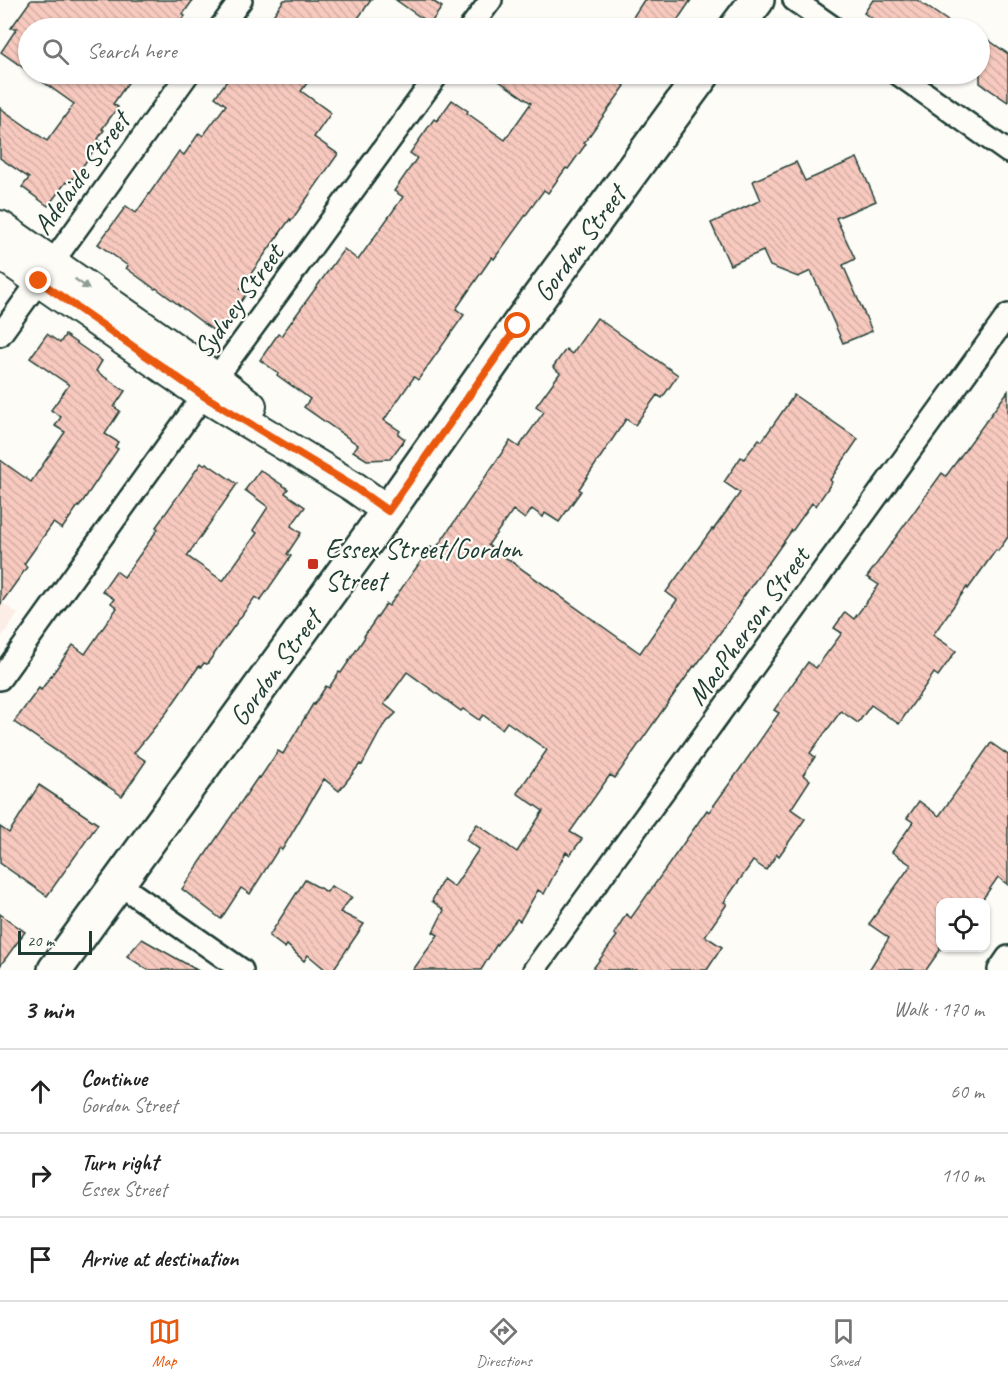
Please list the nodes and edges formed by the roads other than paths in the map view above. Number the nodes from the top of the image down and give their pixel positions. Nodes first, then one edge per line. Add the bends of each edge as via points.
1 (241, 0) edge
2 (491, 0) edge
3 (757, 0) edge
4 (794, 0) edge
5 (228, 18) edge
6 (478, 18) edge
7 (744, 18) edge
8 (820, 18) edge
9 (181, 84) edge
10 (431, 84) edge
11 (696, 84) edge
12 (912, 84) edge
13 (1008, 152) edge
14 (0, 226) edge
15 (0, 254) edge
16 (45, 272) junction
17 (1008, 315) edge
18 (0, 335) edge
19 (210, 387) junction
20 (388, 511) junction
21 (0, 679) edge
22 (119, 884) junction
23 (1008, 957) edge
24 (55, 970) edge
25 (242, 970) edge
26 (534, 970) edge
27 (999, 970) edge

1 - 5 street
2 - 6 street
3 - 7 main road
4 - 8 street
9 - 16 street, Adelaide Street
10 - 19 street, Sydney Street
11 - 20 main road, Gordon Street
12 - 13 street
14 - 16 street
15 - 16 street
16 - 18 street, Adelaide Street
16 - 19 street
17 - 26 street, MacPherson Street
19 - 20 street
19 - 21 street, Sydney Street
20 - 22 main road, Gordon Street
22 - 24 main road, Gordon Street
22 - 25 street
23 - 27 street

